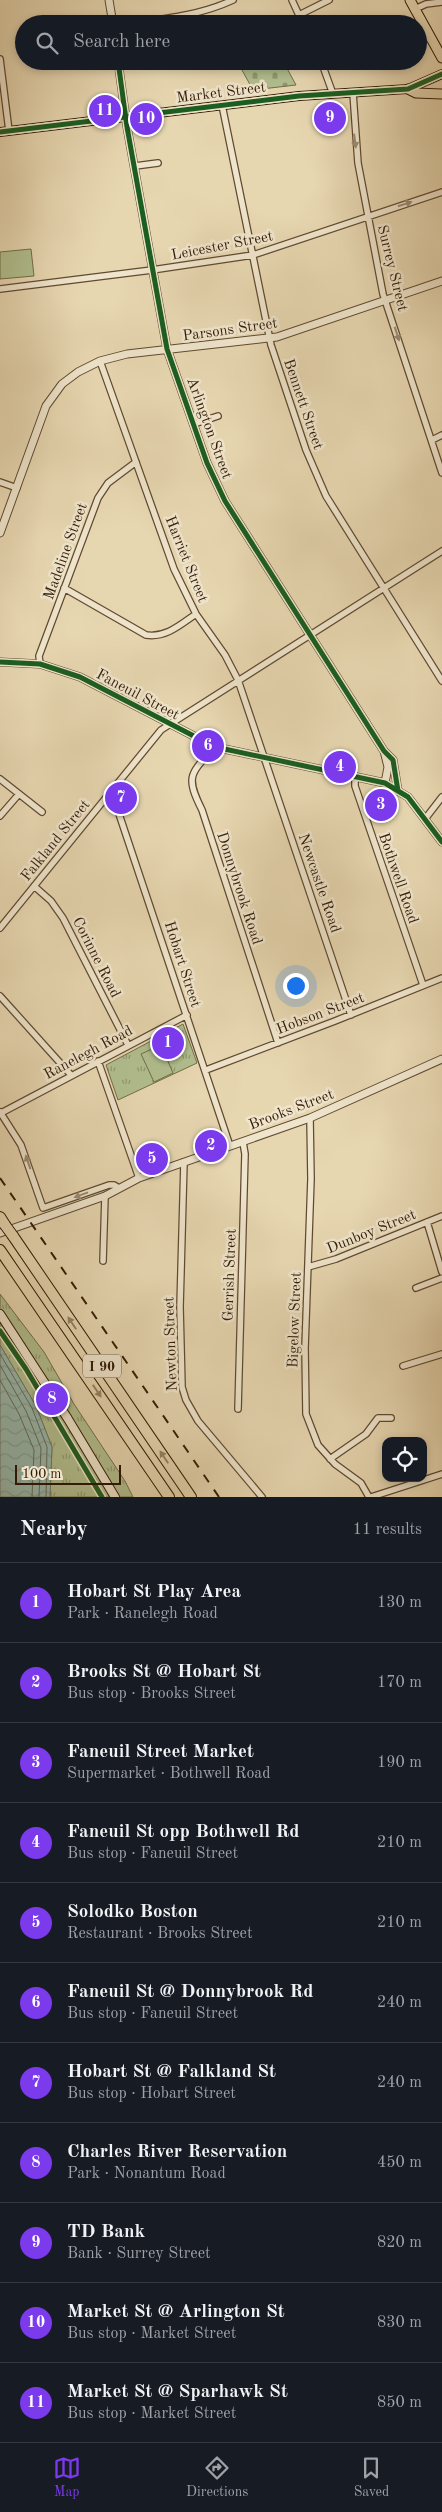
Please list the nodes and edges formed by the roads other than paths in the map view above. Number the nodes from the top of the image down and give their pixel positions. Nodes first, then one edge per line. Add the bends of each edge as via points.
1 (109, 0) edge
2 (233, 0) edge
3 (292, 0) edge
4 (329, 0) edge
5 (410, 0) edge
6 (442, 2) edge
7 (415, 9) junction
8 (112, 15) edge
9 (186, 15) edge
10 (299, 15) joint
11 (418, 15) edge
12 (427, 31) edge
13 (442, 58) edge
14 (0, 59) edge
15 (119, 70) edge
16 (324, 70) edge
17 (442, 74) edge
18 (408, 89) junction
19 (353, 93) junction
20 (332, 94) junction
21 (442, 94) edge
22 (222, 105) junction
23 (126, 116) junction
24 (10, 131) junction
25 (0, 132) edge
26 (158, 163) dead end
27 (135, 166) junction
28 (442, 192) edge
29 (368, 216) junction
30 (253, 255) junction
31 (152, 270) junction
32 (442, 281) edge
33 (0, 289) edge
34 (386, 300) junction
35 (269, 338) junction
36 (167, 349) junction
37 (100, 361) junction
38 (218, 416) dead end
39 (194, 424) junction
40 (442, 435) edge
41 (432, 440) junction
42 (136, 462) junction
43 (442, 473) edge
44 (0, 482) edge
45 (16, 488) junction
46 (0, 533) edge
47 (442, 551) edge
48 (64, 588) junction
49 (384, 589) junction
50 (196, 614) junction
51 (310, 634) junction
52 (0, 662) edge
53 (40, 664) junction
54 (238, 680) junction
55 (442, 681) edge
56 (170, 724) junction
57 (215, 747) junction
58 (384, 751) junction
59 (264, 759) junction
60 (355, 777) junction
61 (0, 779) edge
62 (385, 783) junction
63 (111, 790) junction
64 (398, 791) junction
65 (19, 794) junction
66 (442, 797) edge
67 (42, 812) dead end
68 (0, 816) edge
69 (425, 819) junction
70 (442, 842) edge
71 (34, 886) junction
72 (0, 928) edge
73 (442, 978) edge
74 (423, 985) junction
75 (0, 996) edge
76 (351, 1015) junction
77 (187, 1016) junction
78 (278, 1043) junction
79 (128, 1045) junction
80 (442, 1059) edge
81 (98, 1061) junction
82 (206, 1070) junction
83 (71, 1075) junction
84 (1, 1112) edge
85 (310, 1118) junction
86 (242, 1142) junction
87 (230, 1146) junction
88 (184, 1162) junction
89 (139, 1178) junction
90 (119, 1188) junction
91 (105, 1196) junction
92 (442, 1216) edge
93 (427, 1222) junction
94 (2, 1225) edge
95 (0, 1250) edge
96 (103, 1261) dead end
97 (308, 1268) junction
98 (442, 1272) edge
99 (442, 1278) edge
100 (416, 1288) dead end
101 (0, 1315) edge
102 (442, 1354) edge
103 (403, 1366) dead end
104 (238, 1409) dead end
105 (391, 1418) dead end
106 (330, 1459) junction
107 (442, 1474) edge
108 (115, 1497) edge
109 (169, 1497) edge
110 (192, 1497) edge
111 (262, 1497) edge
112 (370, 1497) edge

1 - 8 street
2 - 9 street
3 - 10 street
4 - 10 street
5 - 7 main road
6 - 7 street
7 - 11 main road
12 - 13 main road
14 - 24 street
15 - 23 street, Arlington Street
16 - 20 street
17 - 18 main road, Market Street
18 - 19 main road, Market Street
18 - 21 main road via 416,93
19 - 20 main road, Market Street
19 -> 29 street, Surrey Street via 356,145
20 - 22 main road, Market Street
22 - 23 main road, Market Street
22 - 30 street, Bennett Street
23 - 24 main road, Market Street
23 - 27 street, Arlington Street
24 - 25 main road, Market Street
26 - 27 street
27 - 31 street, Arlington Street
29 -> 28 street, Leicester Street
29 - 30 street, Leicester Street
29 - 34 street, Surrey Street
30 - 31 street, Leicester Street
30 - 35 street, Bennett Street
31 - 33 street, Leicester Street
31 - 36 street, Arlington Street
32 - 34 street, Parsons Street
34 - 35 street, Parsons Street
34 -> 41 street, Surrey Street
35 - 36 street, Parsons Street
35 - 49 street, Bennett Street via 318,480
36 - 37 street, Parsons Street
36 - 39 street, Arlington Street
37 - 42 street, Harriet Street
37 - 45 street, Parsons Street via 62,384 46,406
38 - 39 street
39 - 51 street, Arlington Street via 207,463 225,501
40 - 41 street
41 - 43 street, Surrey Street
42 - 48 street, Madeline Street via 108,483 98,498
42 - 50 street, Harriet Street via 174,569
44 - 45 street
45 - 46 street, Parsons Street
47 - 49 street, Falkland Street
48 - 50 street via 146,635 156,637
48 - 53 street, Madeline Street via 39,656
49 - 51 street, Falkland Street
49 - 55 street, Bennett Street
50 - 54 street, Harriet Street
51 - 54 street, Falkland Street
51 - 58 street, Arlington Street
52 - 53 street, Faneuil Street
53 - 56 street, Faneuil Street via 80,677
54 - 56 street, Falkland Street
54 - 59 street, Harriet Street
56 - 57 street, Faneuil Street
56 - 63 street, Falkland Street
57 - 59 street, Faneuil Street
57 - 78 street, Donnybrook Road via 192,776 191,784
58 - 62 street, Arlington Street via 388,767
58 - 64 street, Arlington Street via 393,760
59 - 60 street, Faneuil Street
59 - 76 street, Newcastle Road
60 - 62 street, Faneuil Street
60 - 74 street, Bothwell Road via 358,795
61 - 65 street
62 - 64 street, Faneuil Street
63 - 71 street, Falkland Street
63 - 77 street, Hobart Street
64 - 69 street, Faneuil Street
65 - 67 street
65 - 68 street
66 - 69 street
69 - 70 street, Faneuil Street
71 - 72 street, Falkland Street
71 - 79 street, Corinne Road via 51,901 63,918
73 - 74 street, Hobson Street
74 - 76 street, Hobson Street
75 - 83 street
76 - 78 street, Hobson Street
77 - 79 street, Ranelegh Road
77 - 82 street, Hobart Street
78 - 82 street, Hobson Street
79 - 81 street, Ranelegh Road
80 - 85 street, Brooks Street
81 - 83 street, Ranelegh Road
81 - 89 street
82 - 87 street, Hobart Street
83 - 84 street, Ranelegh Road
90 -> 84 street, Brooks Street via 111,1184 43,1208 21,1145
85 - 86 street, Brooks Street
85 - 97 street, Bigelow Street
86 - 87 street, Brooks Street
86 - 104 street, Gerrish Street via 245,1154
87 - 88 street, Brooks Street
88 - 89 street, Brooks Street
88 - 111 street, Newton Street via 180,1307 182,1387 198,1421
89 - 90 street, Brooks Street
90 - 91 street, Brooks Street
91 - 94 street, Brooks Street
91 - 96 street
92 - 93 street, Dunboy Street
93 - 97 street, Dunboy Street
93 - 98 street
110 -> 94 highway, I 90, bridge via 13,1236
95 -> 109 highway, I 90
97 - 106 street, Bigelow Street via 304,1407 313,1437
99 - 100 street
101 - 108 main road
102 - 103 street
105 - 106 street via 378,1418 366,1434
106 - 112 street, Bigelow Street via 358,1480
107 - 112 street, Bigelow Street

